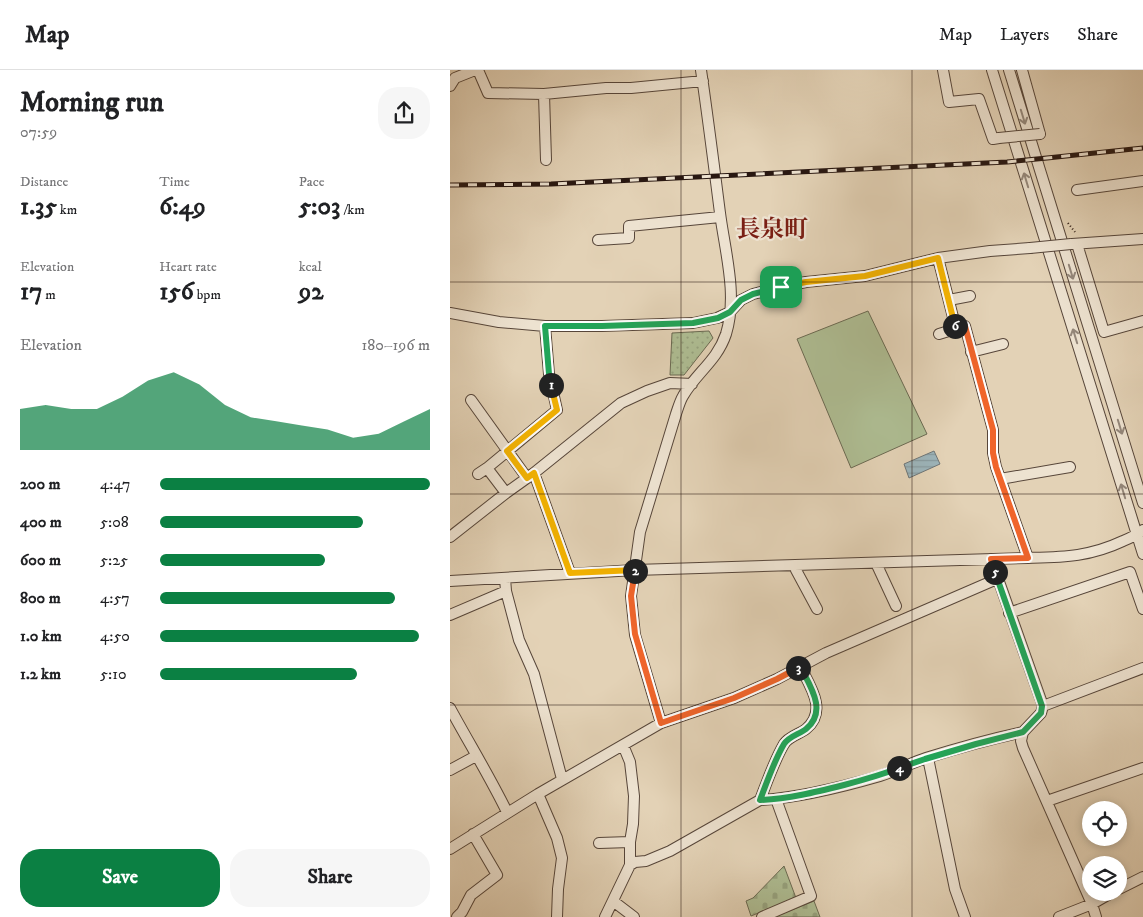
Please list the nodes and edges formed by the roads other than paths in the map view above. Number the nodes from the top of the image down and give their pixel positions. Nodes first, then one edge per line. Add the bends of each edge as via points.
1 (476, 70) edge
2 (943, 70) edge
3 (992, 70) edge
4 (1009, 70) edge
5 (1022, 70) edge
6 (702, 75) edge
7 (450, 86) edge
8 (544, 94) junction
9 (546, 160) dead end
10 (1143, 181) edge
11 (1077, 190) dead end
12 (720, 217) junction
13 (1143, 239) edge
14 (598, 240) dead end
15 (1074, 244) junction
16 (938, 258) junction
17 (970, 296) dead end
18 (949, 300) junction
19 (730, 312) junction
20 (450, 313) edge
21 (1143, 320) edge
22 (545, 326) junction
23 (956, 329) junction
24 (938, 334) dead end
25 (1003, 344) dead end
26 (971, 352) junction
27 (692, 384) junction
28 (471, 400) dead end
29 (507, 451) junction
30 (1070, 467) dead end
31 (487, 468) junction
32 (478, 474) dead end
33 (531, 475) junction
34 (1000, 479) junction
35 (506, 493) junction
36 (1143, 503) edge
37 (1140, 533) edge
38 (450, 537) edge
39 (1143, 554) edge
40 (1028, 558) junction
41 (991, 559) junction
42 (876, 563) junction
43 (635, 570) junction
44 (796, 570) dead end
45 (570, 573) junction
46 (505, 578) junction
47 (997, 579) junction
48 (450, 581) edge
49 (506, 591) junction
50 (896, 606) dead end
51 (817, 609) dead end
52 (1143, 609) edge
53 (1010, 613) junction
54 (450, 615) edge
55 (800, 666) junction
56 (1143, 668) edge
57 (1042, 706) junction
58 (450, 708) edge
59 (661, 723) junction
60 (1023, 732) junction
61 (623, 745) junction
62 (476, 756) junction
63 (928, 758) junction
64 (1143, 768) edge
65 (450, 770) edge
66 (562, 780) junction
67 (538, 794) junction
68 (760, 800) junction
69 (776, 800) junction
70 (1047, 801) junction
71 (507, 812) junction
72 (474, 834) junction
73 (630, 842) junction
74 (599, 843) dead end
75 (450, 849) edge
76 (630, 864) junction
77 (1143, 877) edge
78 (1127, 885) edge
79 (613, 901) junction
80 (1097, 901) edge
81 (1092, 904) junction
82 (462, 915) edge
83 (557, 917) edge
84 (605, 917) edge
85 (634, 917) edge
86 (762, 917) edge
87 (964, 917) edge
88 (1059, 917) edge
89 (1096, 917) edge

1 - 7 street via 455,78
1 - 8 street via 488,93
2 - 5 street, bridge via 949,102 979,99 993,139 1040,134
37 -> 3 street
4 -> 36 street
6 - 8 street via 631,88
6 - 12 street
8 - 9 street
10 - 11 street
12 - 14 street via 629,226 630,238
12 - 19 street via 730,284
13 - 15 street
15 - 16 street, bridge
15 - 21 street via 1104,332
16 - 18 street
16 - 19 street via 865,276 806,282 753,294 741,300
17 - 18 street
18 - 23 street
19 - 22 street via 693,323
19 - 27 street via 720,348
20 - 22 street
22 - 29 street via 549,374 557,410
23 - 24 street
23 - 26 street via 965,326
25 - 26 street
26 - 34 street via 993,430 993,453
27 - 33 street via 670,383 621,402
27 - 43 street via 676,414 640,532
28 - 29 street
29 - 31 street
29 - 33 street
30 - 34 street
31 - 32 street
31 - 35 street
33 - 35 street
33 - 45 street
34 - 40 street
35 - 38 street
37 - 39 street
37 - 40 street via 1100,551
40 - 41 street
41 - 42 street
41 - 47 street
42 - 43 street
42 - 50 street
43 - 45 street
43 - 59 street via 631,596 635,634
44 - 51 street
45 - 46 street
46 - 48 street
46 - 49 street
47 - 53 street
47 - 55 street
49 - 54 street
49 - 66 street via 519,640 534,674
52 - 53 street via 1130,572
53 - 57 street
55 - 59 street via 734,698
55 - 68 street via 816,699 816,716 807,728 786,741
56 - 57 street
57 - 60 street via 1041,713
58 - 62 street
59 - 61 street
60 - 63 street
60 - 70 street via 1023,748
61 - 66 street
61 - 73 street via 630,762 634,796
62 - 65 street
62 - 71 street
63 - 69 street via 881,775
63 - 87 street via 955,889
64 - 70 street
66 - 67 street
67 - 71 street
67 - 83 street via 562,858
68 - 69 street
68 - 76 street via 670,850
69 - 86 street via 811,896
70 - 81 street
71 - 72 street
72 - 75 street
72 - 82 street via 497,875 471,895
73 - 74 street
73 - 76 street
76 - 79 street
77 - 78 street
79 - 84 street
79 - 85 street
80 - 81 street
81 - 88 street
81 - 89 street

